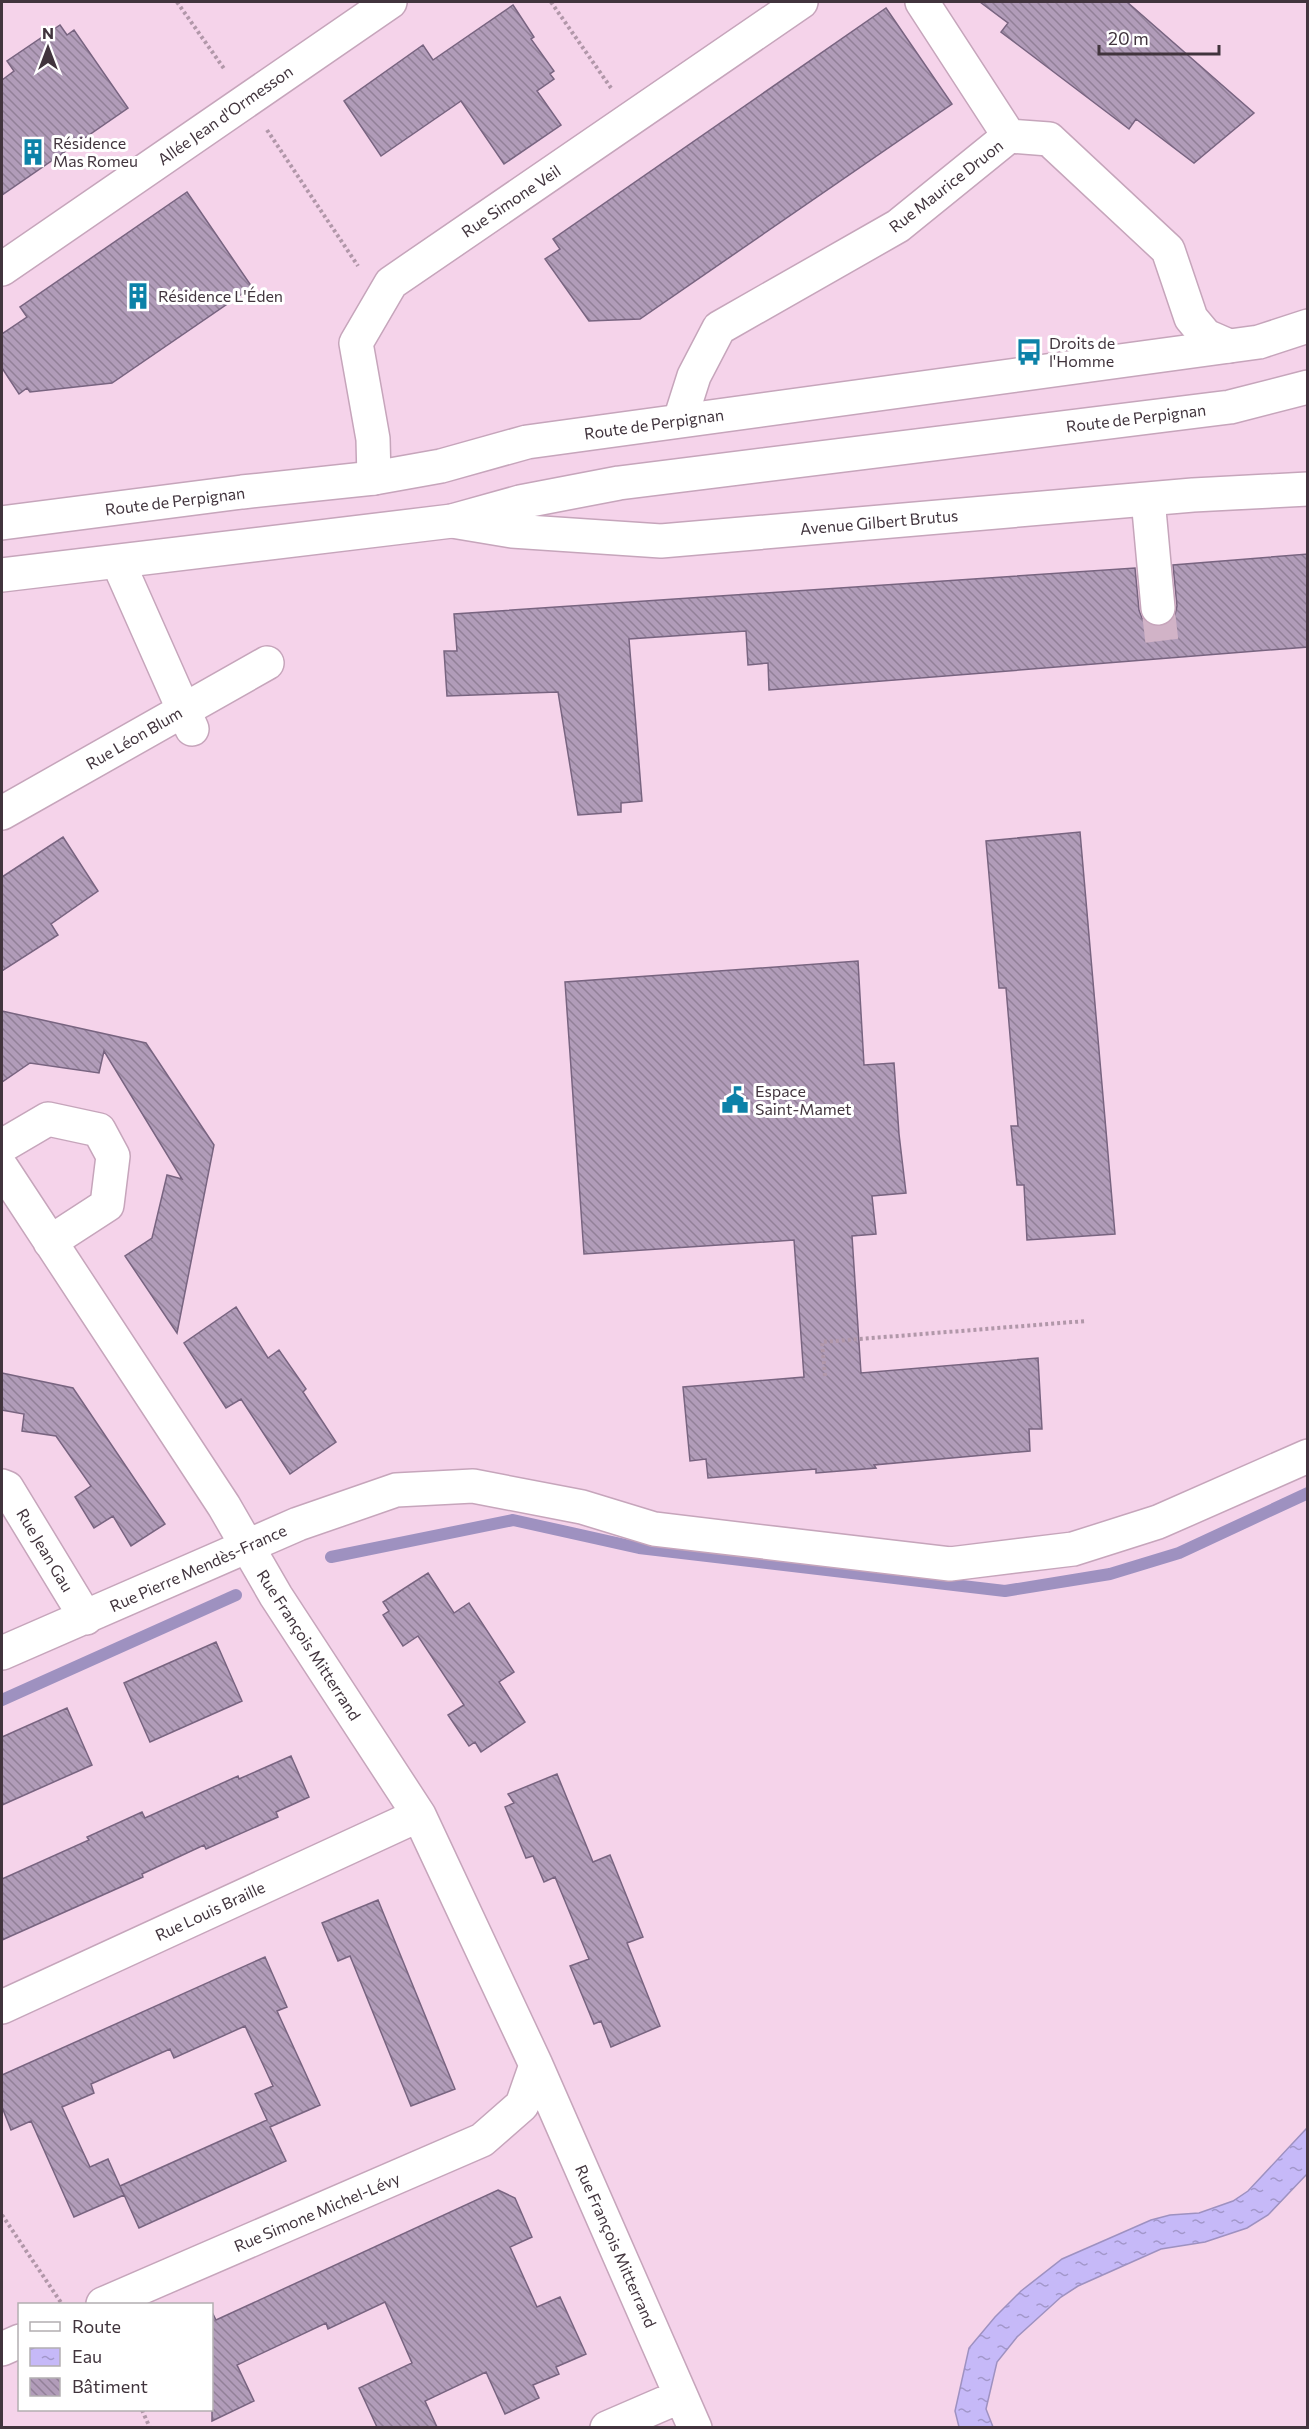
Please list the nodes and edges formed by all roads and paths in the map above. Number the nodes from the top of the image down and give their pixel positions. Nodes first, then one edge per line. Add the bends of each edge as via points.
1 (177, 2) edge
2 (390, 2) edge
3 (551, 2) edge
4 (801, 2) edge
5 (922, 2) edge
6 (247, 100) junction
7 (632, 118) junction
8 (1009, 136) junction
9 (2, 269) edge
10 (382, 300) junction
11 (1308, 326) edge
12 (1229, 346) junction
13 (1308, 387) edge
14 (680, 420) junction
15 (374, 478) junction
16 (1308, 489) edge
17 (1148, 499) junction
18 (452, 521) junction
19 (2, 524) edge
20 (118, 562) junction
21 (2, 575) edge
22 (1158, 608) tunnel mouth
23 (267, 663) dead end
24 (188, 721) junction
25 (2, 813) edge
26 (2, 1146) edge
27 (2, 1168) edge
28 (12, 1206) edge
29 (50, 1242) junction
30 (1086, 1321) dead end
31 (825, 1376) dead end
32 (1308, 1456) edge
33 (2, 1486) edge
34 (246, 1545) junction
35 (86, 1618) junction
36 (2, 1653) edge
37 (419, 1815) junction
38 (2, 2007) edge
39 (536, 2065) junction
40 (2, 2215) edge
41 (61, 2303) edge
42 (105, 2303) edge
43 (18, 2342) edge
44 (2, 2349) edge
45 (681, 2396) junction
46 (143, 2411) edge
47 (150, 2427) edge
48 (607, 2427) edge
49 (695, 2427) edge

1 - 6 path
2 - 6 street, Allée Jean d'Ormesson
3 - 7 path
4 - 7 street, Rue Simone Veil
5 - 8 street
6 - 9 street, Allée Jean d'Ormesson
6 - 10 path
7 - 10 street, Rue Simone Veil via 391,283
8 - 12 street, Rue Maurice Druon via 1049,139 1168,250 1191,318 1206,336
8 - 14 street, Rue Maurice Druon via 898,226 719,328 694,376
10 - 15 street, Rue Simone Veil via 356,343 373,439
11 - 12 street, Route de Perpignan via 1258,342
12 - 14 street, Route de Perpignan
13 - 18 street, Route de Perpignan via 1230,406 619,483 520,502
14 - 15 street, Route de Perpignan via 527,442 441,466
15 - 19 street, Route de Perpignan
16 - 17 street, Avenue Gilbert Brutus
17 - 18 street, Avenue Gilbert Brutus via 661,541 512,531
17 - 22 street
18 - 20 street, Route de Perpignan
20 - 21 street, Route de Perpignan
20 - 24 street
23 - 24 street, Rue Léon Blum
24 - 25 street, Rue Léon Blum
26 - 29 street via 48,1119 99,1130 113,1156 107,1205
27 - 28 street, Rue François Mitterrand
28 - 29 street, Rue François Mitterrand
29 - 34 street, Rue François Mitterrand
30 - 31 path via 822,1341
32 - 34 street, Rue Pierre Mendès-France via 1158,1522 1073,1549 950,1564 654,1529 582,1507 473,1486 396,1490
33 - 35 street, Rue Jean Gau via 8,1488
34 - 35 street, Rue Pierre Mendès-France
34 - 37 street, Rue François Mitterrand
35 - 36 street, Rue Pierre Mendès-France
37 - 38 street, Rue Louis Braille
37 - 39 street, Rue François Mitterrand
39 - 42 street, Rue Simone Michel-Lévy via 522,2105 482,2140
39 - 45 street, Rue François Mitterrand
40 - 41 path
43 - 44 street
45 - 48 street
45 - 49 street, Rue François Mitterrand
46 - 47 path

